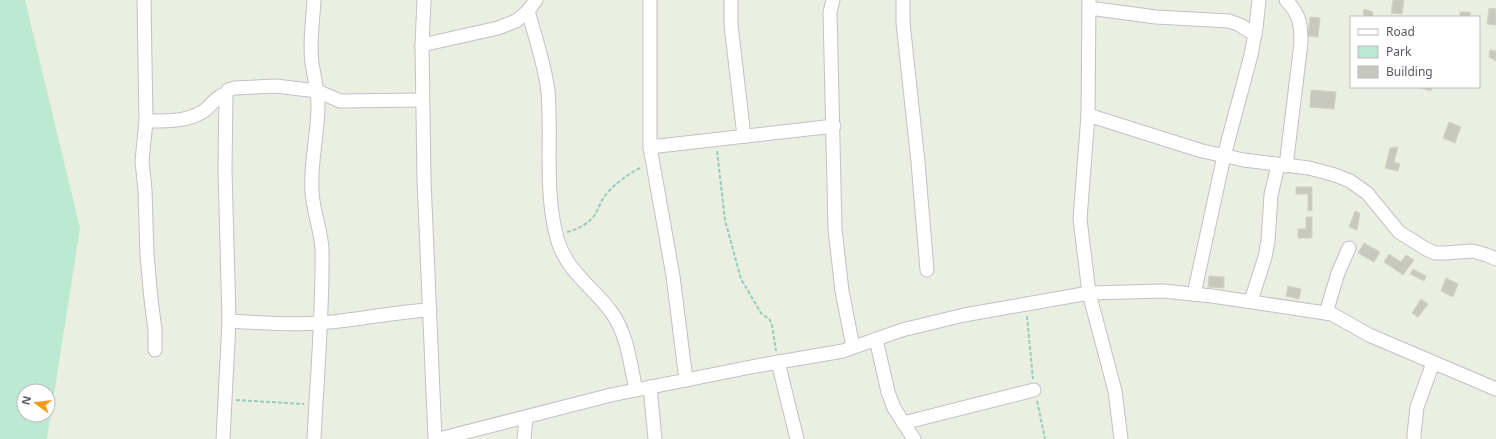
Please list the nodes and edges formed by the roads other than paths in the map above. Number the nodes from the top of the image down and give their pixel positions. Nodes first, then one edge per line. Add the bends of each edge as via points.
1 (134, 0) edge
2 (144, 0) edge
3 (314, 0) edge
4 (424, 0) edge
5 (536, 0) edge
6 (650, 0) edge
7 (732, 0) edge
8 (903, 0) edge
9 (1258, 0) edge
10 (1286, 0) edge
11 (831, 4) edge
12 (1089, 4) edge
13 (528, 11) junction
14 (144, 26) junction
15 (1255, 35) junction
16 (422, 45) junction
17 (317, 91) junction
18 (226, 94) junction
19 (422, 100) junction
20 (1088, 115) junction
21 (146, 122) junction
22 (834, 126) junction
23 (744, 136) junction
24 (650, 147) junction
25 (1224, 156) junction
26 (1282, 165) junction
27 (1349, 248) dead end
28 (1496, 259) edge
29 (928, 270) dead end
30 (1090, 293) junction
31 (1194, 294) junction
32 (1251, 301) junction
33 (430, 310) junction
34 (1326, 313) junction
35 (229, 321) junction
36 (320, 323) junction
37 (876, 339) junction
38 (853, 347) junction
39 (155, 350) dead end
40 (778, 362) junction
41 (1433, 363) junction
42 (686, 380) junction
43 (650, 388) junction
44 (1496, 389) edge
45 (636, 390) junction
46 (1034, 390) road end
47 (526, 418) junction
48 (903, 423) junction
49 (223, 439) edge
50 (314, 439) edge
51 (435, 439) edge
52 (439, 439) edge
53 (524, 439) edge
54 (655, 439) edge
55 (797, 439) edge
56 (914, 439) edge
57 (1121, 439) edge
58 (1414, 439) edge

1 - 14 street
2 - 14 street
3 - 17 street via 311,41
4 - 16 street
5 - 13 street
6 - 24 street
7 - 23 street via 731,25
8 - 29 street via 903,23
9 - 15 street
10 - 26 street via 1298,14 1301,43
11 - 22 street
12 - 15 street via 1156,17 1229,21
12 - 20 street
13 - 16 street via 516,21 498,28
13 - 45 street via 548,90 549,179 556,235 564,257 573,270 602,300 620,326
14 - 21 street
15 - 25 street
16 - 19 street
17 - 18 street via 276,86 235,88 228,90
17 - 19 street via 340,101
17 - 36 street via 317,130 311,183 312,203 322,246
18 - 21 street via 197,115 169,121
18 - 35 street
19 - 33 street
20 - 25 street
20 - 30 street via 1080,219
21 - 39 street via 142,161
22 - 23 street
22 - 38 street via 835,229 842,291
23 - 24 street
24 - 42 street via 673,276
25 - 26 street
25 - 31 street
26 - 28 street via 1309,168 1350,181 1367,193 1399,232 1426,249 1440,253 1472,251
26 - 32 street via 1271,195 1265,258
27 - 34 street
30 - 31 street via 1163,291
30 - 37 street via 964,315
30 - 57 street via 1115,391
31 - 32 street
32 - 34 street
33 - 36 street
33 - 51 street
34 - 41 street
35 - 36 street
35 - 49 street
36 - 50 street
37 - 38 street
37 - 48 street via 888,392
38 - 40 street
40 - 42 street
40 - 55 street
41 - 44 street
41 - 58 street via 1417,407
42 - 43 street
43 - 45 street
43 - 54 street
45 - 47 street
46 - 48 street
47 - 52 street
47 - 53 street
48 - 56 street

